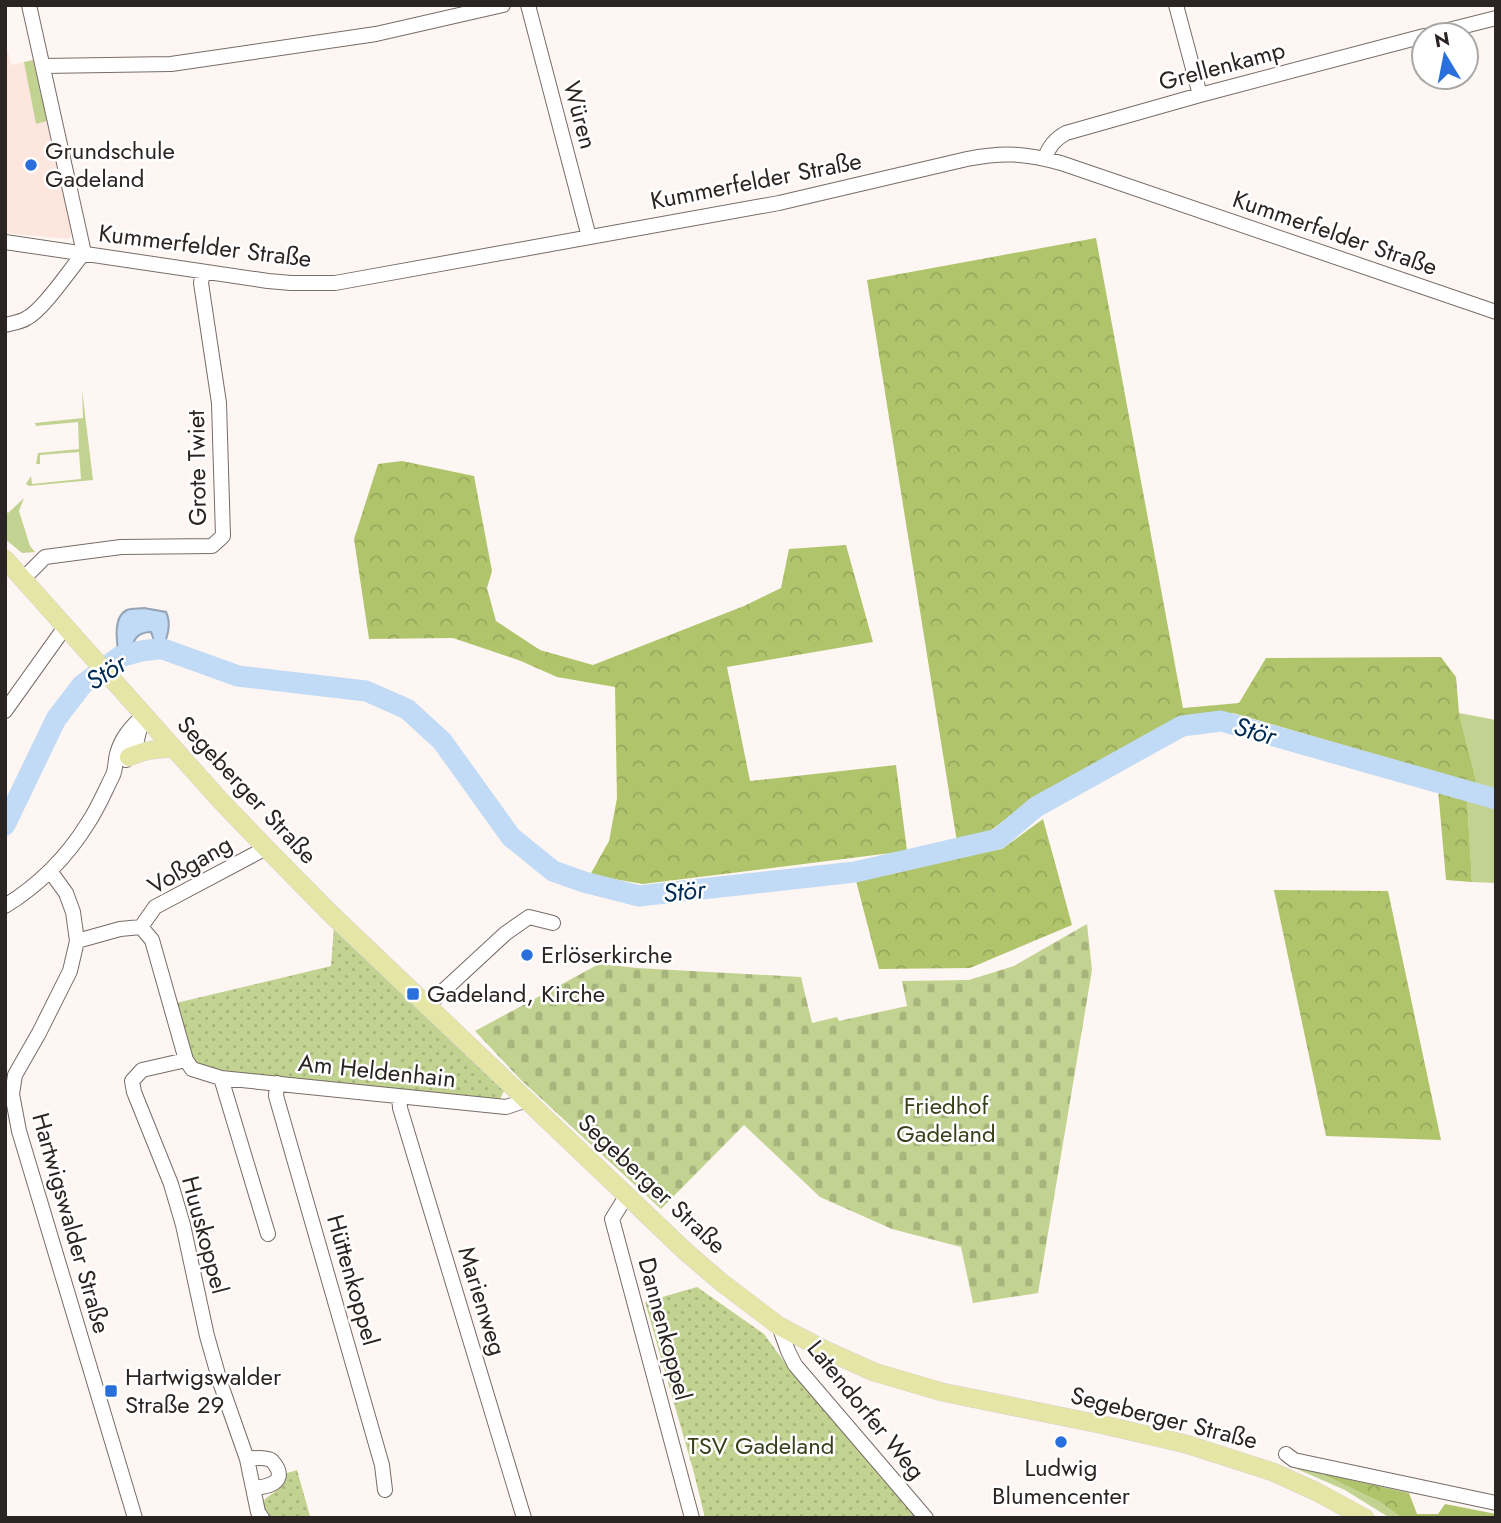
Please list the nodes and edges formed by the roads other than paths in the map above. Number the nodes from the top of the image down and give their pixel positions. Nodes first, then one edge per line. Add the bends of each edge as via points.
1 (30, 5) edge
2 (503, 5) edge
3 (528, 5) edge
4 (1176, 5) edge
5 (1410, 40) edge
6 (43, 66) junction
7 (1200, 95) junction
8 (1045, 158) junction
9 (589, 237) junction
10 (5, 242) edge
11 (83, 253) junction
12 (203, 272) junction
13 (1496, 312) edge
14 (5, 324) edge
15 (5, 559) edge
16 (23, 579) junction
17 (65, 627) junction
18 (5, 710) edge
19 (144, 715) junction
20 (173, 748) junction
21 (129, 757) junction
22 (115, 771) junction
23 (266, 848) junction
24 (50, 871) junction
25 (5, 906) edge
26 (553, 923) dead end
27 (141, 927) junction
28 (77, 940) junction
29 (428, 1006) junction
30 (186, 1060) junction
31 (221, 1078) junction
32 (277, 1083) junction
33 (8, 1096) edge
34 (399, 1097) junction
35 (527, 1100) junction
36 (627, 1195) junction
37 (268, 1234) dead end
38 (779, 1326) junction
39 (1286, 1454) dead end
40 (247, 1459) junction
41 (254, 1488) junction
42 (385, 1490) dead end
43 (1496, 1503) edge
44 (135, 1518) edge
45 (262, 1518) edge
46 (524, 1518) edge
47 (692, 1518) edge
48 (926, 1518) edge
49 (1365, 1518) edge

1 - 6 street
2 - 6 street via 376,34 171,64
3 - 9 street, Würen
4 - 7 street
5 - 7 street, Grellenkamp
6 - 11 street
7 - 8 street, Grellenkamp via 1066,133 1052,143
8 - 9 street, Kummerfelder Straße via 992,155 779,203
8 - 13 street, Kummerfelder Straße
9 - 12 street, Kummerfelder Straße via 335,283 291,284
10 - 11 street, Kummerfelder Straße
11 - 12 street, Kummerfelder Straße
11 - 14 street via 39,309 28,318
12 - 16 street, Grote Twiet via 219,403 223,536 212,546 121,547 45,557
15 - 16 main road, Segeberger Straße
16 - 17 main road, Segeberger Straße
17 - 18 street
17 - 19 main road, Segeberger Straße
19 - 20 main road, Segeberger Straße
19 - 21 street
19 - 22 street via 121,744
20 - 21 main road
20 - 23 main road, Segeberger Straße
21 - 22 street
22 - 24 street via 89,823
23 - 27 street, Voßgang via 155,907
23 - 29 main road, Segeberger Straße
24 - 25 street
24 - 28 street, Hartwigswalder Straße via 66,892
26 - 29 street via 529,917
27 - 28 street
27 - 30 street via 152,940
28 - 33 street, Hartwigswalder Straße via 70,971
29 - 35 main road, Segeberger Straße
30 - 31 street, Am Heldenhain via 192,1069
30 - 40 street, Huuskoppel via 142,1070 132,1081 174,1195 217,1373
31 - 32 street, Am Heldenhain
31 - 37 street
32 - 34 street, Am Heldenhain
32 - 42 street, Hüttenkoppel via 276,1096 379,1455
33 - 44 street, Hartwigswalder Straße
34 - 35 street, Am Heldenhain via 506,1107
34 - 46 street, Marienweg
35 - 36 main road, Segeberger Straße
36 - 38 main road, Segeberger Straße via 721,1282
36 - 47 street, Dannenkoppel via 612,1219
38 - 48 street, Latendorfer Weg via 795,1365
38 - 49 main road, Segeberger Straße via 874,1372 942,1392 1104,1424 1235,1459 1273,1472
39 - 43 street via 1294,1460
40 - 41 street, Huuskoppel
40 - 41 street via 271,1460 279,1472 273,1484
41 - 45 street, Huuskoppel

